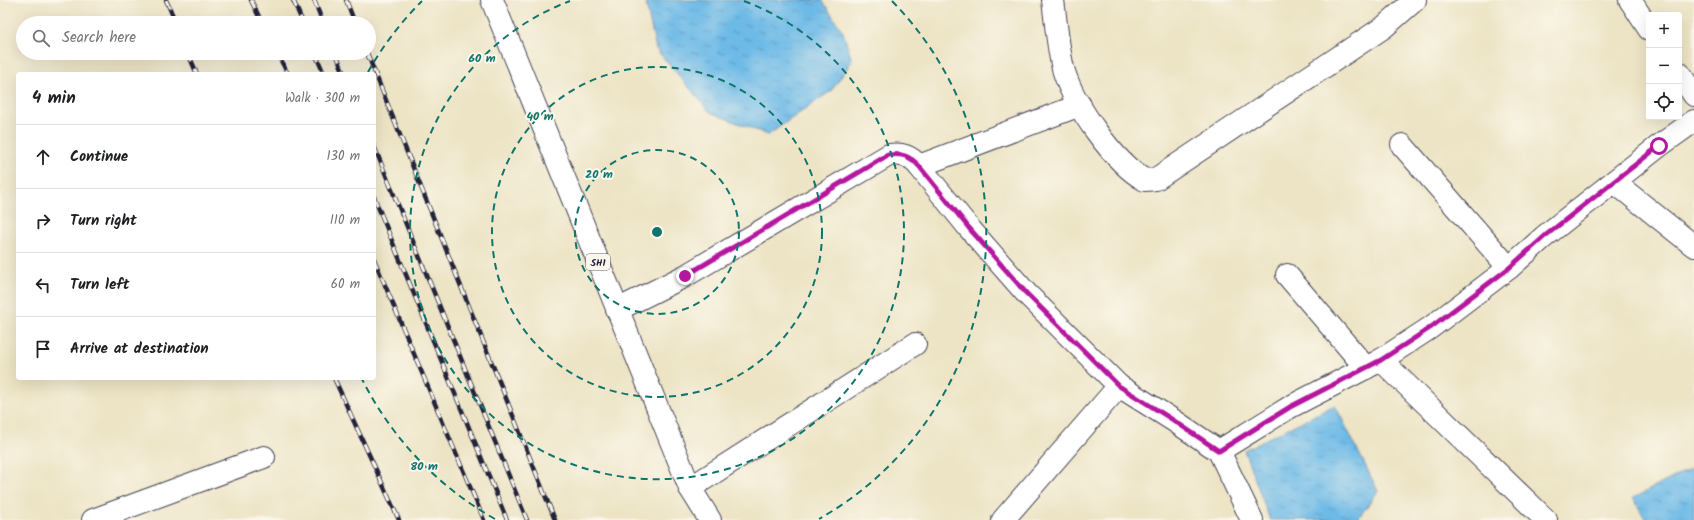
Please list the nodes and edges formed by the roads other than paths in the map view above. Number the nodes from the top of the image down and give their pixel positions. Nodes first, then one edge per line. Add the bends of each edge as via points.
1 (492, 0) edge
2 (1053, 0) edge
3 (1415, 0) edge
4 (1630, 0) edge
5 (1646, 24) edge
6 (1682, 77) edge
7 (1694, 95) edge
8 (1080, 105) junction
9 (1694, 121) edge
10 (1402, 145) dead end
11 (919, 166) junction
12 (1614, 182) junction
13 (1694, 246) edge
14 (1509, 268) junction
15 (1287, 275) dead end
16 (617, 310) junction
17 (915, 344) dead end
18 (1373, 364) junction
19 (1119, 386) junction
20 (1219, 451) junction
21 (264, 457) dead end
22 (690, 488) junction
23 (93, 520) edge
24 (710, 520) edge
25 (1003, 520) edge
26 (1252, 520) edge
27 (1546, 520) edge

1 - 16 street, SH1
2 - 8 street via 1064,72
3 - 8 street via 1384,27 1156,179 1145,180 1124,166 1088,120
4 - 5 street
6 - 7 street
8 - 11 street
9 - 12 street
10 - 14 street
11 - 16 street via 911,158 899,153 888,155 685,276
11 - 19 street via 1026,293
12 - 13 street
12 - 14 street
14 - 18 street via 1442,319
15 - 18 street
16 - 22 street, SH1
17 - 22 street
18 - 20 street via 1290,407
18 - 27 street
19 - 20 street
19 - 25 street
20 - 26 street
21 - 23 street
22 - 24 street, SH1

